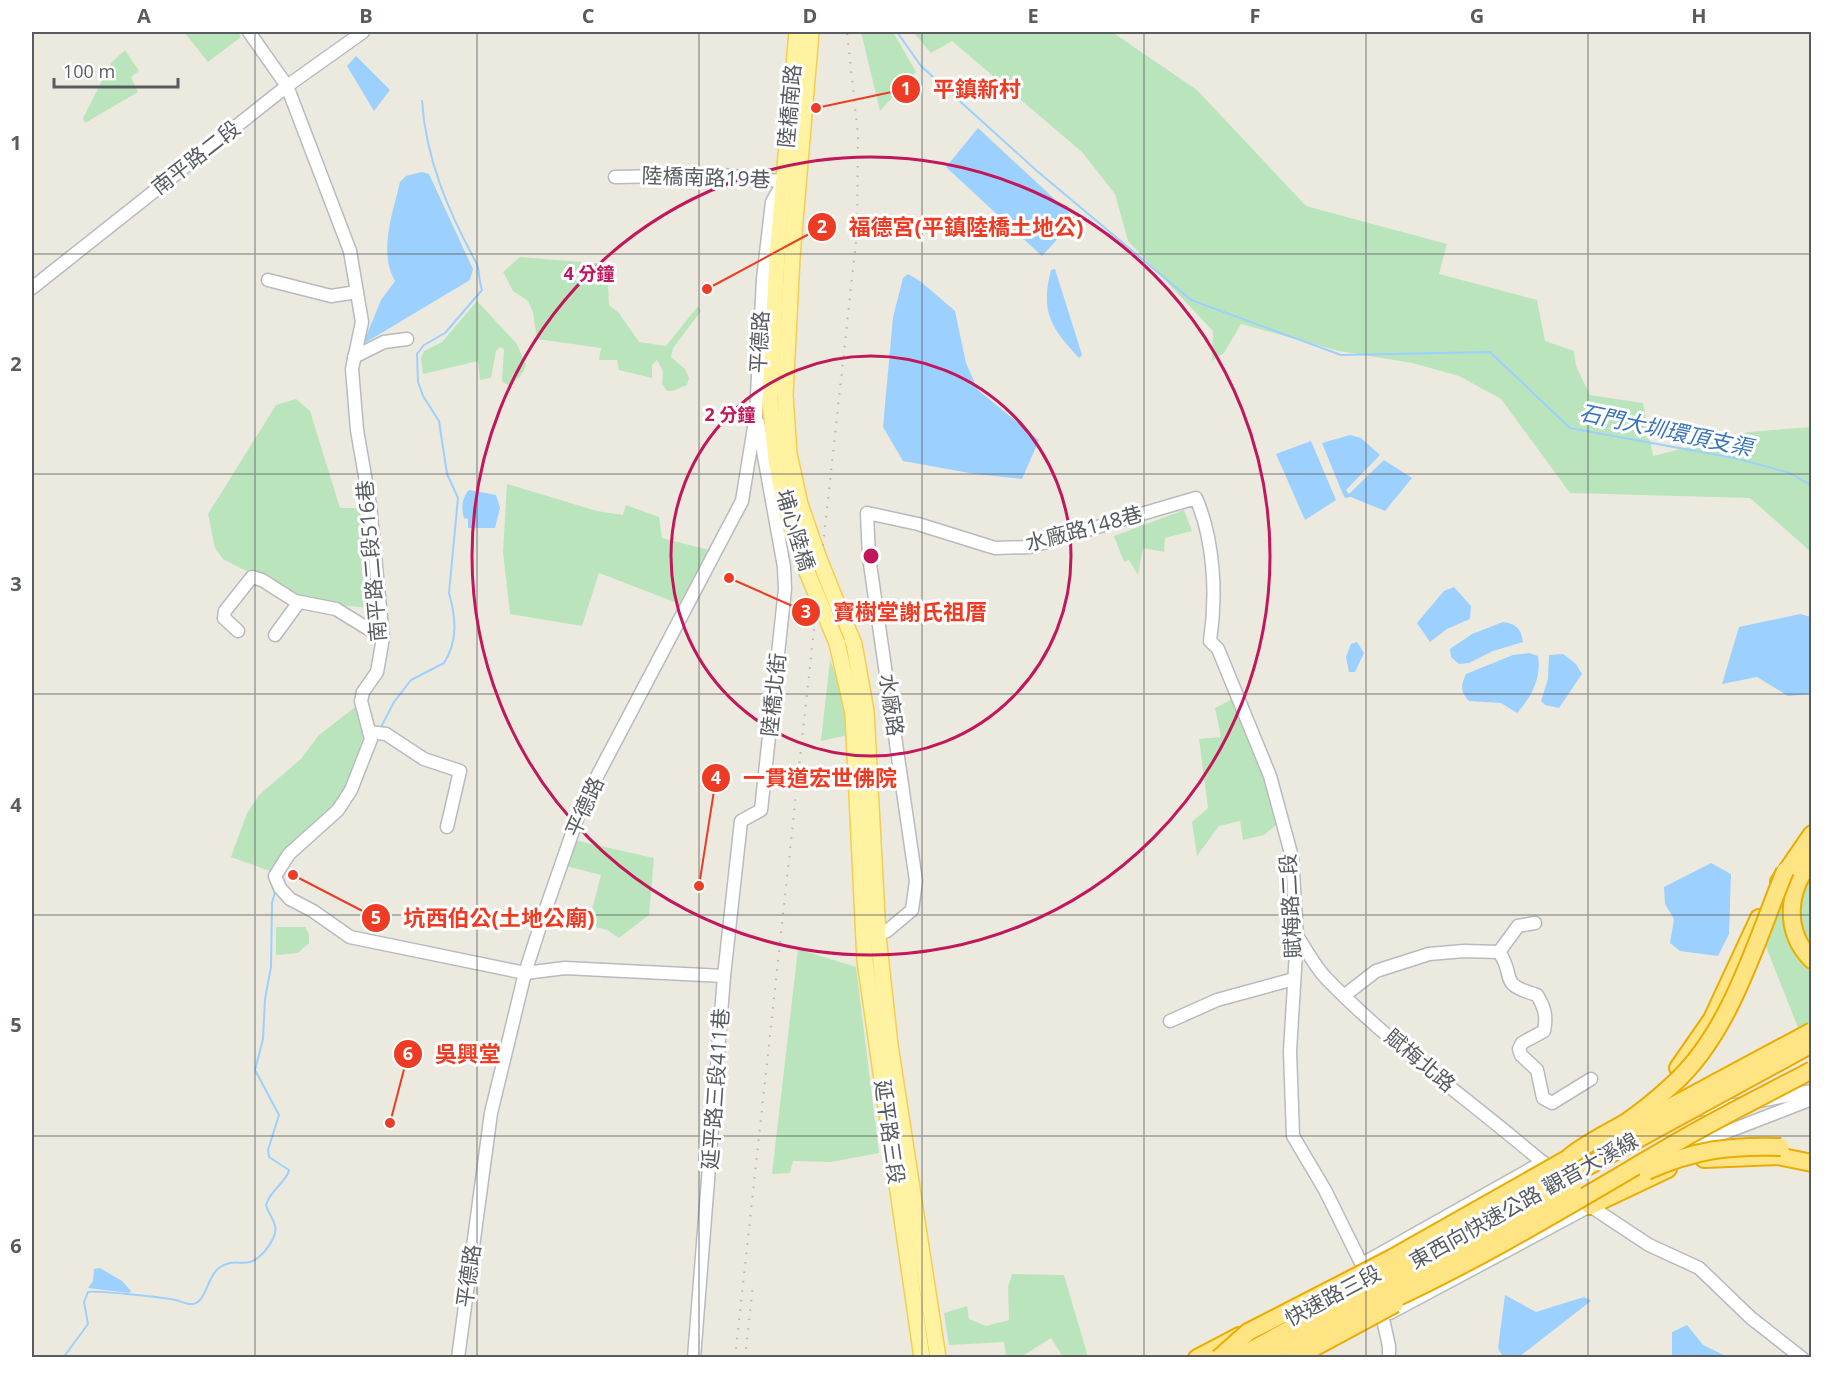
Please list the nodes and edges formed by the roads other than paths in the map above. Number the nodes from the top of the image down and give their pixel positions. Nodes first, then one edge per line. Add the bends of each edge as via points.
1 (249, 32) edge
2 (363, 32) edge
3 (797, 32) edge
4 (811, 32) edge
5 (287, 86) junction
6 (615, 177) dead end
7 (791, 182) junction
8 (784, 257) junction
9 (763, 279) joint
10 (268, 280) dead end
11 (32, 288) edge
12 (357, 292) junction
13 (407, 339) dead end
14 (354, 357) junction
15 (756, 415) junction
16 (1196, 498) joint
17 (867, 513) joint
18 (299, 602) junction
19 (238, 631) dead end
20 (275, 634) dead end
21 (383, 638) junction
22 (376, 732) junction
23 (741, 821) joint
24 (447, 827) dead end
25 (1812, 834) edge
26 (1812, 860) edge
27 (1785, 871) junction
28 (861, 905) joint
29 (878, 905) joint
30 (1536, 923) dead end
31 (1297, 936) junction
32 (871, 937) junction
33 (1500, 952) junction
34 (1812, 960) edge
35 (525, 973) junction
36 (724, 976) junction
37 (1294, 979) junction
38 (1345, 995) junction
39 (1170, 1021) dead end
40 (1812, 1031) edge
41 (1812, 1044) edge
42 (1812, 1057) edge
43 (1812, 1070) edge
44 (1591, 1079) dead end
45 (1812, 1091) edge
46 (1812, 1099) edge
47 (1600, 1140) junction
48 (1812, 1153) edge
49 (1567, 1159) junction
50 (1543, 1162) junction
51 (1812, 1163) edge
52 (1556, 1174) junction
53 (1586, 1200) junction
54 (1552, 1217) junction
55 (921, 1235) junction
56 (904, 1237) junction
57 (1365, 1271) junction
58 (1453, 1272) junction
59 (1381, 1312) junction
60 (1248, 1332) junction
61 (1266, 1357) edge
62 (458, 1358) edge
63 (694, 1358) edge
64 (922, 1358) edge
65 (938, 1358) edge
66 (1197, 1358) edge
67 (1217, 1358) edge
68 (1237, 1358) edge
69 (1282, 1358) edge
70 (1295, 1358) edge
71 (1389, 1358) edge
72 (1802, 1358) edge

1 - 5 street, 南平路二段516巷
2 - 5 street, 南平路二段
3 - 7 main road, 陸橋南路
4 - 7 main road, 陸橋南路
5 - 11 street, 南平路二段
5 - 12 street, 南平路二段516巷 via 350,251
6 - 7 street, 陸橋南路19巷 via 722,175
7 - 8 main road, 陸橋南路
7 - 9 street, 陸橋南路 via 772,202
8 - 28 main road, 埔心陸橋, bridge via 770,400 776,460 785,509 837,643 853,713
8 - 29 main road, 埔心陸橋, bridge via 789,454 800,504 854,644 866,711
9 - 15 street, 平德路
10 - 12 street via 331,296
12 - 14 street, 南平路二段516巷 via 362,322
13 - 14 street via 384,342
14 - 21 street, 南平路二段516巷 via 357,430 370,506
15 - 23 street, 陸橋北街 via 785,589 761,810
15 - 35 street, 平德路 via 742,501 582,805
16 - 17 street, 水廠路148巷 via 1029,547 995,548
16 - 31 street, 賦梅路二段 via 1204,516 1212,568 1210,641 1218,649 1270,776 1292,858
17 - 32 street, 水廠路 via 868,557 916,881 912,910
18 - 19 street via 252,577 225,611 224,618
18 - 20 street
18 - 21 street via 336,609
21 - 22 street, 南平路二段516巷 via 377,672 361,701
22 - 24 street via 424,759 460,771
22 - 35 street, 南平路二段516巷 via 351,790 338,810 289,854 280,866 278,884 290,899 350,938
23 - 36 street, 延平路三段411巷
25 - 27 highway
26 - 34 highway via 1800,874 1791,917 1795,934
27 - 47 highway, bridge via 1713,1019 1685,1060
27 - 49 highway, bridge via 1735,994 1692,1065 1646,1108
28 - 32 main road, 延平路三段
29 - 32 main road, 延平路三段
30 - 33 street via 1518,926
31 - 37 street, 賦梅路二段
31 - 38 street, 賦梅北路 via 1323,975
32 - 55 main road, 延平路三段
32 - 56 main road, 延平路三段
33 - 38 street via 1429,954 1376,971
33 - 44 street via 1507,979 1516,989 1537,995 1543,1004 1544,1031 1519,1048 1537,1070 1544,1098 1552,1103 1558,1101
35 - 36 street, 南平路二段516巷 via 566,968
35 - 62 street, 平德路 via 491,1113
36 - 63 street, 延平路三段411巷
37 - 39 street via 1217,1000
37 - 57 street, 賦梅路二段 via 1290,1051 1293,1136
38 - 50 street, 賦梅北路
40 - 49 highway, bridge via 1580,1156
41 - 68 highway, 東西向快速公路 觀音大溪線, bridge
42 - 61 highway, 東西向快速公路 觀音大溪線, bridge
43 - 54 highway, bridge via 1680,1141
45 - 47 street, 快速路三段 via 1646,1118
46 - 53 street, 快速路三段 via 1698,1142
47 - 52 street, 快速路三段
48 - 54 highway, bridge via 1749,1146 1700,1151 1673,1159
49 - 60 highway, bridge via 1392,1258
50 - 52 street, 賦梅北路
50 - 57 street, 快速路三段
51 - 53 highway via 1778,1156 1720,1157 1682,1164
52 - 53 street, 賦梅北路
52 - 57 main road, 快速路三段
53 - 59 main road, 快速路三段
53 - 72 street via 1649,1245 1699,1268 1751,1318
54 - 58 highway, bridge
55 - 56 main road
55 - 65 main road, 延平路三段
56 - 64 main road, 延平路三段
57 - 67 main road, 快速路三段
58 - 61 highway, bridge
58 - 70 highway, bridge
59 - 69 main road, 快速路三段
59 - 71 street
60 - 66 highway, bridge
60 - 67 highway, bridge

